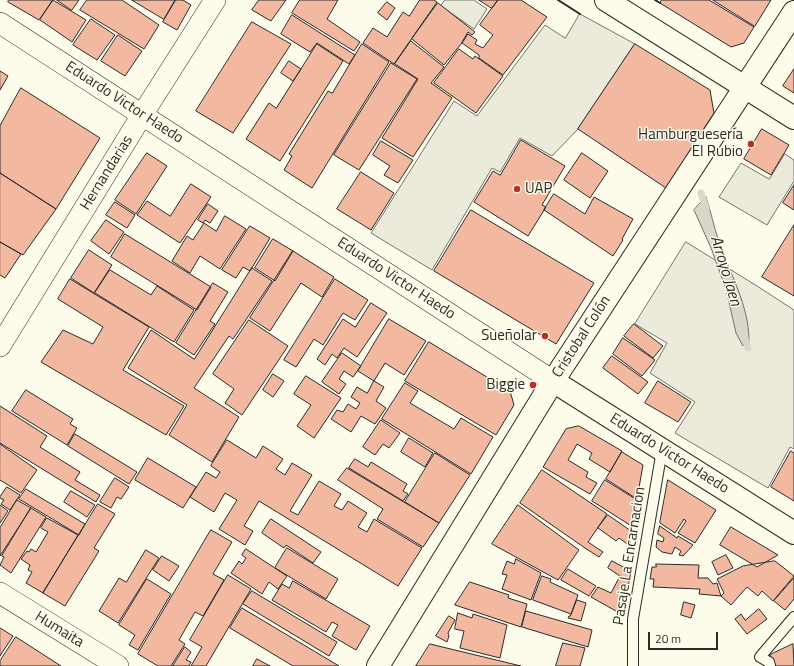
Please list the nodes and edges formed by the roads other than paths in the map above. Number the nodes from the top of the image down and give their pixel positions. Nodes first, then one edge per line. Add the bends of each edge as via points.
1 (215, 0) edge
2 (606, 0) edge
3 (794, 12) edge
4 (0, 23) edge
5 (744, 88) junction
6 (142, 115) junction
7 (794, 118) edge
8 (0, 346) edge
9 (553, 381) junction
10 (662, 450) junction
11 (794, 534) edge
12 (0, 594) edge
13 (794, 617) edge
14 (118, 666) edge
15 (378, 666) edge
16 (633, 666) edge
17 (770, 666) edge

1 - 6 street, Hernandarias
2 - 5 main road
3 - 5 main road, Cristobal Colón
4 - 6 street, Eduardo Victor Haedo
5 - 7 main road
5 - 9 main road, Cristobal Colón
6 - 8 street, Hernandarias
6 - 9 street, Eduardo Victor Haedo
9 - 10 main road, Eduardo Victor Haedo
9 - 15 main road, Cristobal Colón
10 - 11 main road, Eduardo Victor Haedo
10 - 16 lane, Pasaje La Encarnacion via 633,619
12 - 14 street, Humaita
13 - 17 lane via 760,657 769,662

